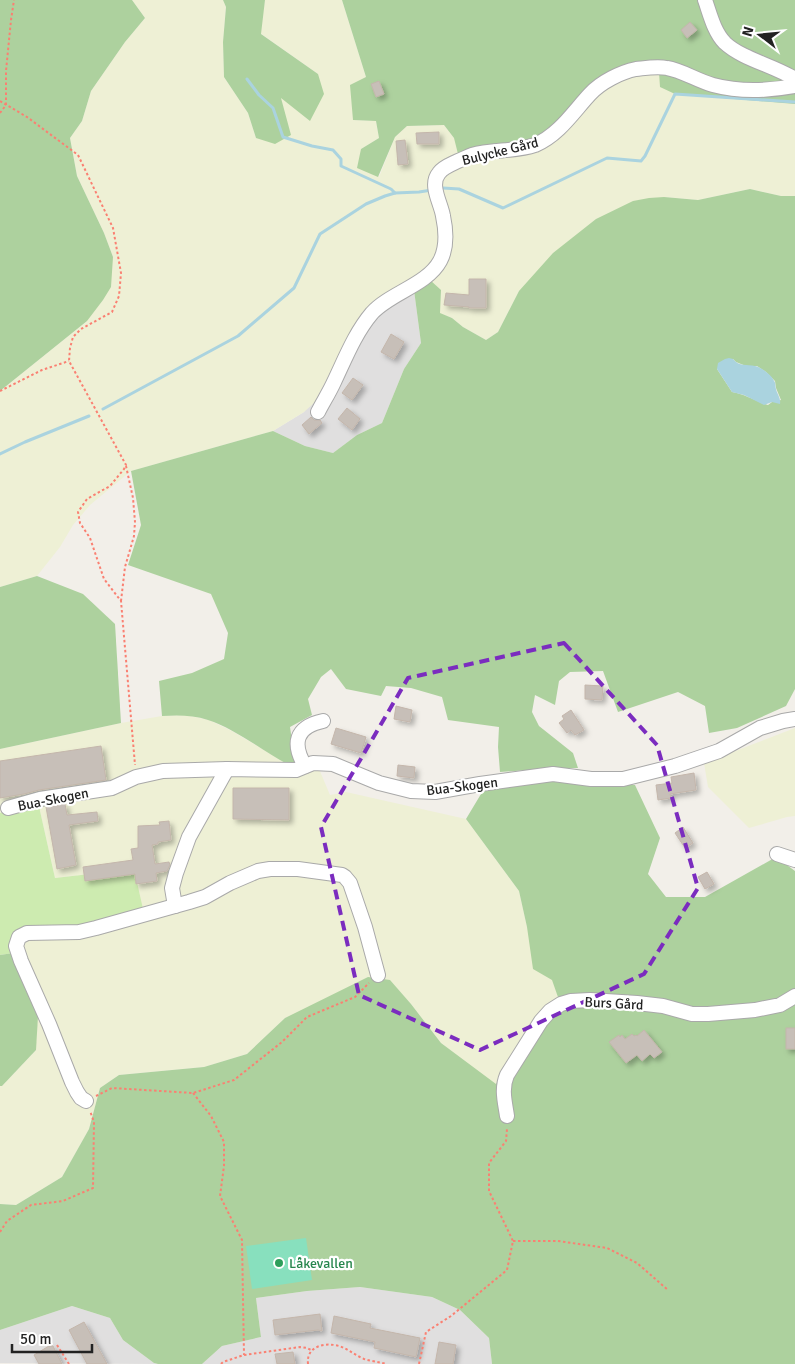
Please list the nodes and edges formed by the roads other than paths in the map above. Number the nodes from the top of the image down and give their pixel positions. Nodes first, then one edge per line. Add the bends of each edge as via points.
1 (704, 0) edge
2 (795, 79) edge
3 (795, 86) edge
4 (318, 412) dead end
5 (795, 719) edge
6 (323, 721) dead end
7 (305, 766) junction
8 (228, 770) junction
9 (8, 808) dead end
10 (777, 854) dead end
11 (795, 860) edge
12 (175, 906) junction
13 (378, 975) road end
14 (795, 996) edge
15 (86, 1101) road end
16 (508, 1116) road end

1 - 2 street via 725,42 746,56
3 - 4 street, Bulycke Gård via 771,90 733,89 667,68 634,70 604,83 562,126 536,144 473,155 439,172 435,181 436,194 445,234 440,262 405,292 373,312
5 - 7 street, Bua-Skogen via 760,728 719,751 623,779 553,774 435,792 379,784 333,764
6 - 7 street via 307,726 300,733 297,748
7 - 8 street, Bua-Skogen via 296,770
8 - 9 street, Bua-Skogen via 163,771 112,788 40,799
8 - 12 street via 189,838 172,888
10 - 11 street
12 - 13 street via 205,897 258,871 298,869 342,875 350,883
12 - 15 street via 88,931 27,933 19,938 16,946 21,961 72,1082
14 - 16 street, Burs Gård via 780,1005 708,1014 637,1003 590,1000 561,1004 541,1022 507,1075 503,1084

